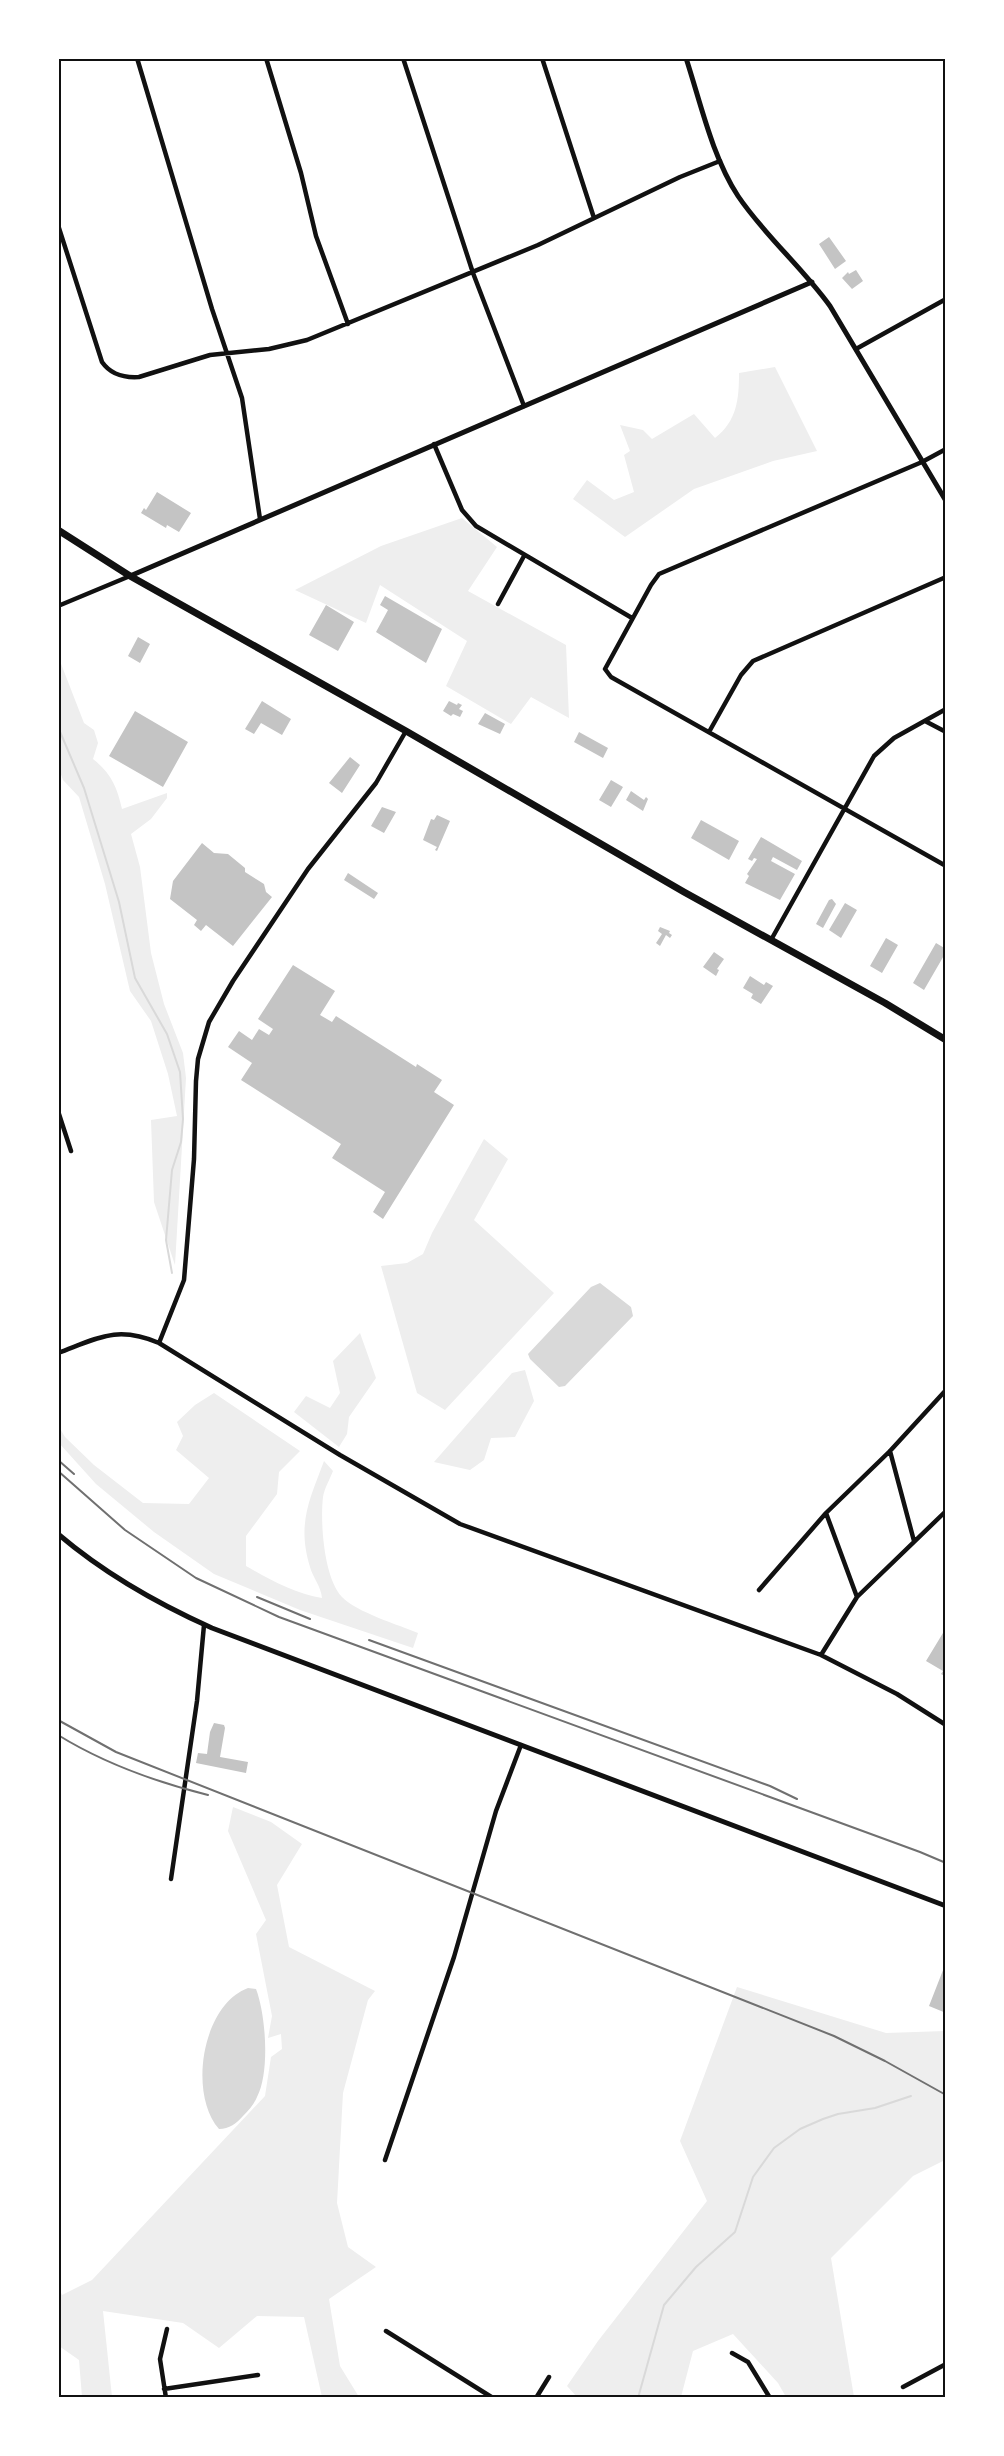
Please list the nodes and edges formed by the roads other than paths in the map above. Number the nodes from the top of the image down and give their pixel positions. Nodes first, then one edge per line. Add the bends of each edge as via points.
1 (136, 58) edge
2 (266, 58) edge
3 (403, 58) edge
4 (542, 58) edge
5 (686, 58) edge
6 (720, 161) junction
7 (594, 218) junction
8 (58, 225) edge
9 (473, 273) junction
10 (812, 282) junction
11 (945, 299) edge
12 (348, 324) junction
13 (856, 349) junction
14 (228, 352) junction
15 (524, 406) junction
16 (434, 444) junction
17 (945, 449) edge
18 (922, 462) junction
19 (945, 501) edge
20 (260, 519) junction
21 (58, 530) edge
22 (524, 555) junction
23 (130, 576) junction
24 (945, 577) edge
25 (498, 604) dead end
26 (58, 606) edge
27 (632, 618) junction
28 (945, 709) edge
29 (925, 721) junction
30 (406, 731) junction
31 (709, 732) junction
32 (945, 732) edge
33 (844, 809) junction
34 (945, 866) edge
35 (771, 940) junction
36 (945, 1040) edge
37 (58, 1111) edge
38 (71, 1151) dead end
39 (159, 1343) junction
40 (58, 1353) edge
41 (945, 1390) edge
42 (890, 1451) junction
43 (945, 1511) edge
44 (826, 1513) junction
45 (58, 1534) edge
46 (914, 1541) junction
47 (759, 1590) dead end
48 (856, 1597) junction
49 (204, 1625) junction
50 (821, 1655) junction
51 (945, 1725) edge
52 (521, 1745) junction
53 (171, 1880) dead end
54 (945, 1906) edge
55 (385, 2160) dead end
56 (167, 2329) dead end
57 (386, 2331) dead end
58 (732, 2353) dead end
59 (945, 2364) edge
60 (258, 2376) dead end
61 (549, 2377) dead end
62 (903, 2388) dead end
63 (164, 2389) junction
64 (165, 2397) edge
65 (494, 2397) edge
66 (536, 2397) edge
67 (770, 2397) edge

1 - 14 street
2 - 12 street via 319,244
3 - 9 street
4 - 7 street
5 - 6 street
6 - 7 street
6 - 10 street via 747,208
7 - 9 street
8 - 14 street via 99,355 111,372 139,377
9 - 12 street
9 - 15 street
10 - 13 street
10 - 15 street
11 - 13 street
12 - 14 street via 289,346
13 - 18 street
14 - 20 street via 245,411
15 - 16 street
16 - 20 street
16 - 22 street via 468,518 484,533
17 - 18 street
18 - 19 street
18 - 27 street via 667,570 655,578
20 - 23 street
21 - 23 main road
22 - 25 street
22 - 27 street
23 - 26 street
23 - 30 main road
24 - 31 street via 753,661
27 - 31 street via 607,663 606,672
28 - 29 street
29 - 32 street
29 - 33 street via 879,751
30 - 35 main road
30 - 39 street via 376,783 308,869 209,1022 198,1059 184,1280
31 - 33 street
33 - 34 street
33 - 35 street
35 - 36 main road
37 - 38 street
39 - 40 street via 136,1334 116,1333
39 - 50 street via 460,1524
41 - 42 street
42 - 44 street
42 - 46 street
43 - 46 street
44 - 47 street
44 - 48 street
45 - 49 street via 123,1583
46 - 48 street
48 - 50 street
49 - 52 street
49 - 53 street
50 - 51 street via 897,1694
52 - 54 street
52 - 55 street
56 - 63 street via 160,2359
57 - 65 street
58 - 67 street via 748,2362
59 - 62 street
60 - 63 street
61 - 66 street
63 - 64 street

